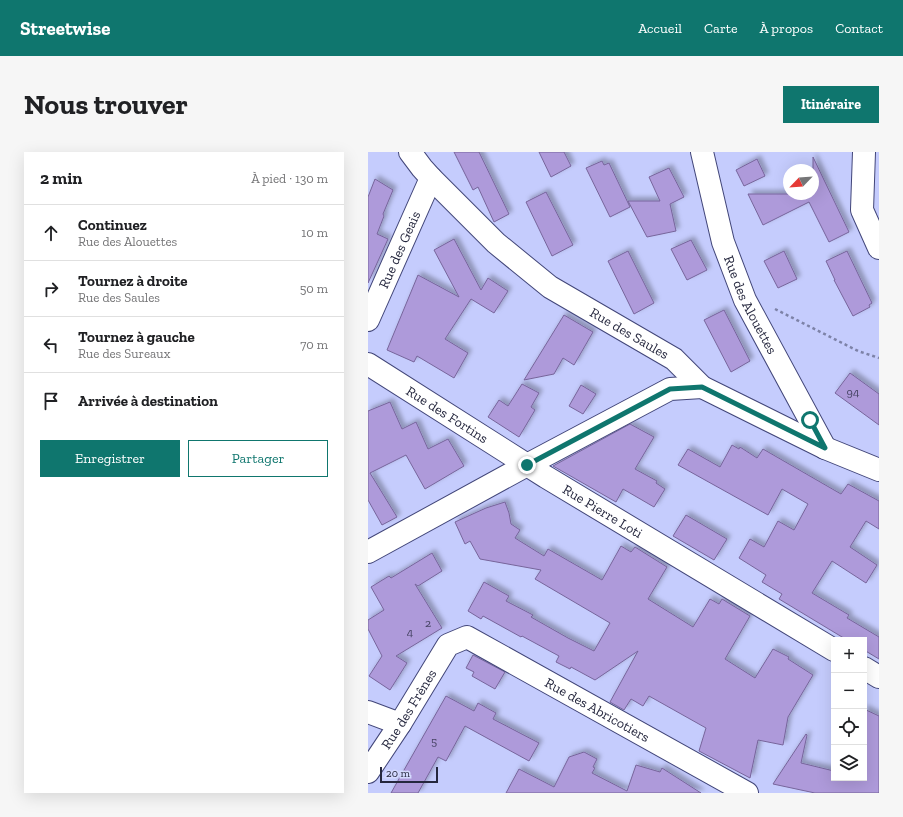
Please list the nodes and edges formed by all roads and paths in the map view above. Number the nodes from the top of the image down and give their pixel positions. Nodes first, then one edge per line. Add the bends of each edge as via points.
1 (410, 152) edge
2 (702, 152) edge
3 (864, 152) edge
4 (431, 178) junction
5 (879, 248) edge
6 (769, 306) dead end
7 (368, 320) edge
8 (879, 358) edge
9 (368, 364) edge
10 (702, 387) junction
11 (825, 448) junction
12 (527, 465) junction
13 (879, 470) edge
14 (368, 552) edge
15 (448, 645) joint
16 (831, 648) edge
17 (867, 670) edge
18 (879, 677) edge
19 (368, 712) edge
20 (400, 724) junction
21 (368, 772) edge
22 (747, 793) edge

1 - 4 street, Rue des Saules
2 - 11 street, Rue des Alouettes via 723,242 742,293
3 - 5 street via 862,210
4 - 7 street, Rue des Geais
4 - 10 street, Rue des Saules via 496,244 550,287 674,359
6 - 8 path via 858,351
9 - 12 street, Rue des Fortins
10 - 11 street, Rue des Saules
10 - 12 street via 670,389
11 - 13 street, Rue des Saules
12 - 14 street
12 - 16 street, Rue Pierre Loti
15 - 20 street, Rue des Frênes
15 - 22 street, Rue des Abricotiers via 467,637
17 - 18 street
19 - 20 street
20 - 21 street, Rue des Frênes

